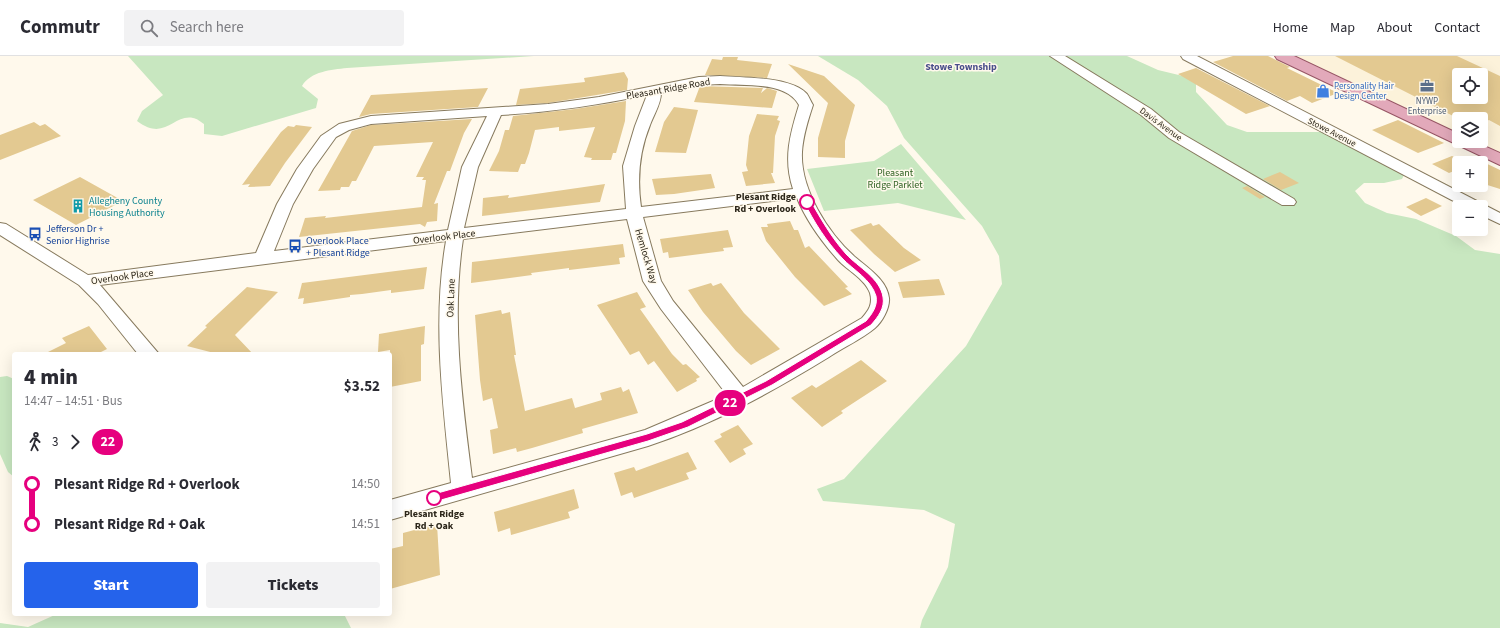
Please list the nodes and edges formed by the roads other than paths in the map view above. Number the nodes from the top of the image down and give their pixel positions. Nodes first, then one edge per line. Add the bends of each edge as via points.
1 (1056, 56) edge
2 (1187, 56) edge
3 (1282, 56) edge
4 (654, 90) junction
5 (496, 112) junction
6 (1452, 137) edge
7 (1475, 148) edge
8 (1500, 160) edge
9 (802, 193) junction
10 (1464, 200) edge
11 (1288, 202) dead end
12 (634, 213) junction
13 (1488, 213) edge
14 (1500, 219) edge
15 (0, 228) edge
16 (454, 235) junction
17 (263, 258) junction
18 (85, 281) junction
19 (147, 352) edge
20 (741, 398) junction
21 (463, 491) junction
22 (392, 509) edge

1 - 11 street, Davis Avenue via 1146,112 1174,135
2 - 10 street, Stowe Avenue
3 - 6 main road
4 - 5 street, Pleasant Ridge Road via 548,108
4 - 9 street, Pleasant Ridge Road via 699,81 720,80 773,84 790,89 801,96 806,105 794,147 795,168
4 - 12 street, Hemlock Way via 651,108 642,126 631,166
5 - 16 street, Oak Lane via 470,165
5 - 17 street, Pleasant Ridge Road via 371,120 352,123 331,134 305,169 285,204
7 - 8 main road
9 - 12 street, Overlook Place
9 - 20 street, Pleasant Ridge Road via 819,224 844,256 874,285 880,298 878,311 869,323
12 - 16 street, Overlook Place
12 - 20 street, Hemlock Way via 652,281 667,305
13 - 14 street
15 - 18 street
16 - 17 street, Overlook Place
16 - 21 street, Oak Lane via 449,309 451,384
17 - 18 street, Overlook Place
18 - 19 street
20 - 21 street, Pleasant Ridge Road via 648,438
21 - 22 street, Pleasant Ridge Road

